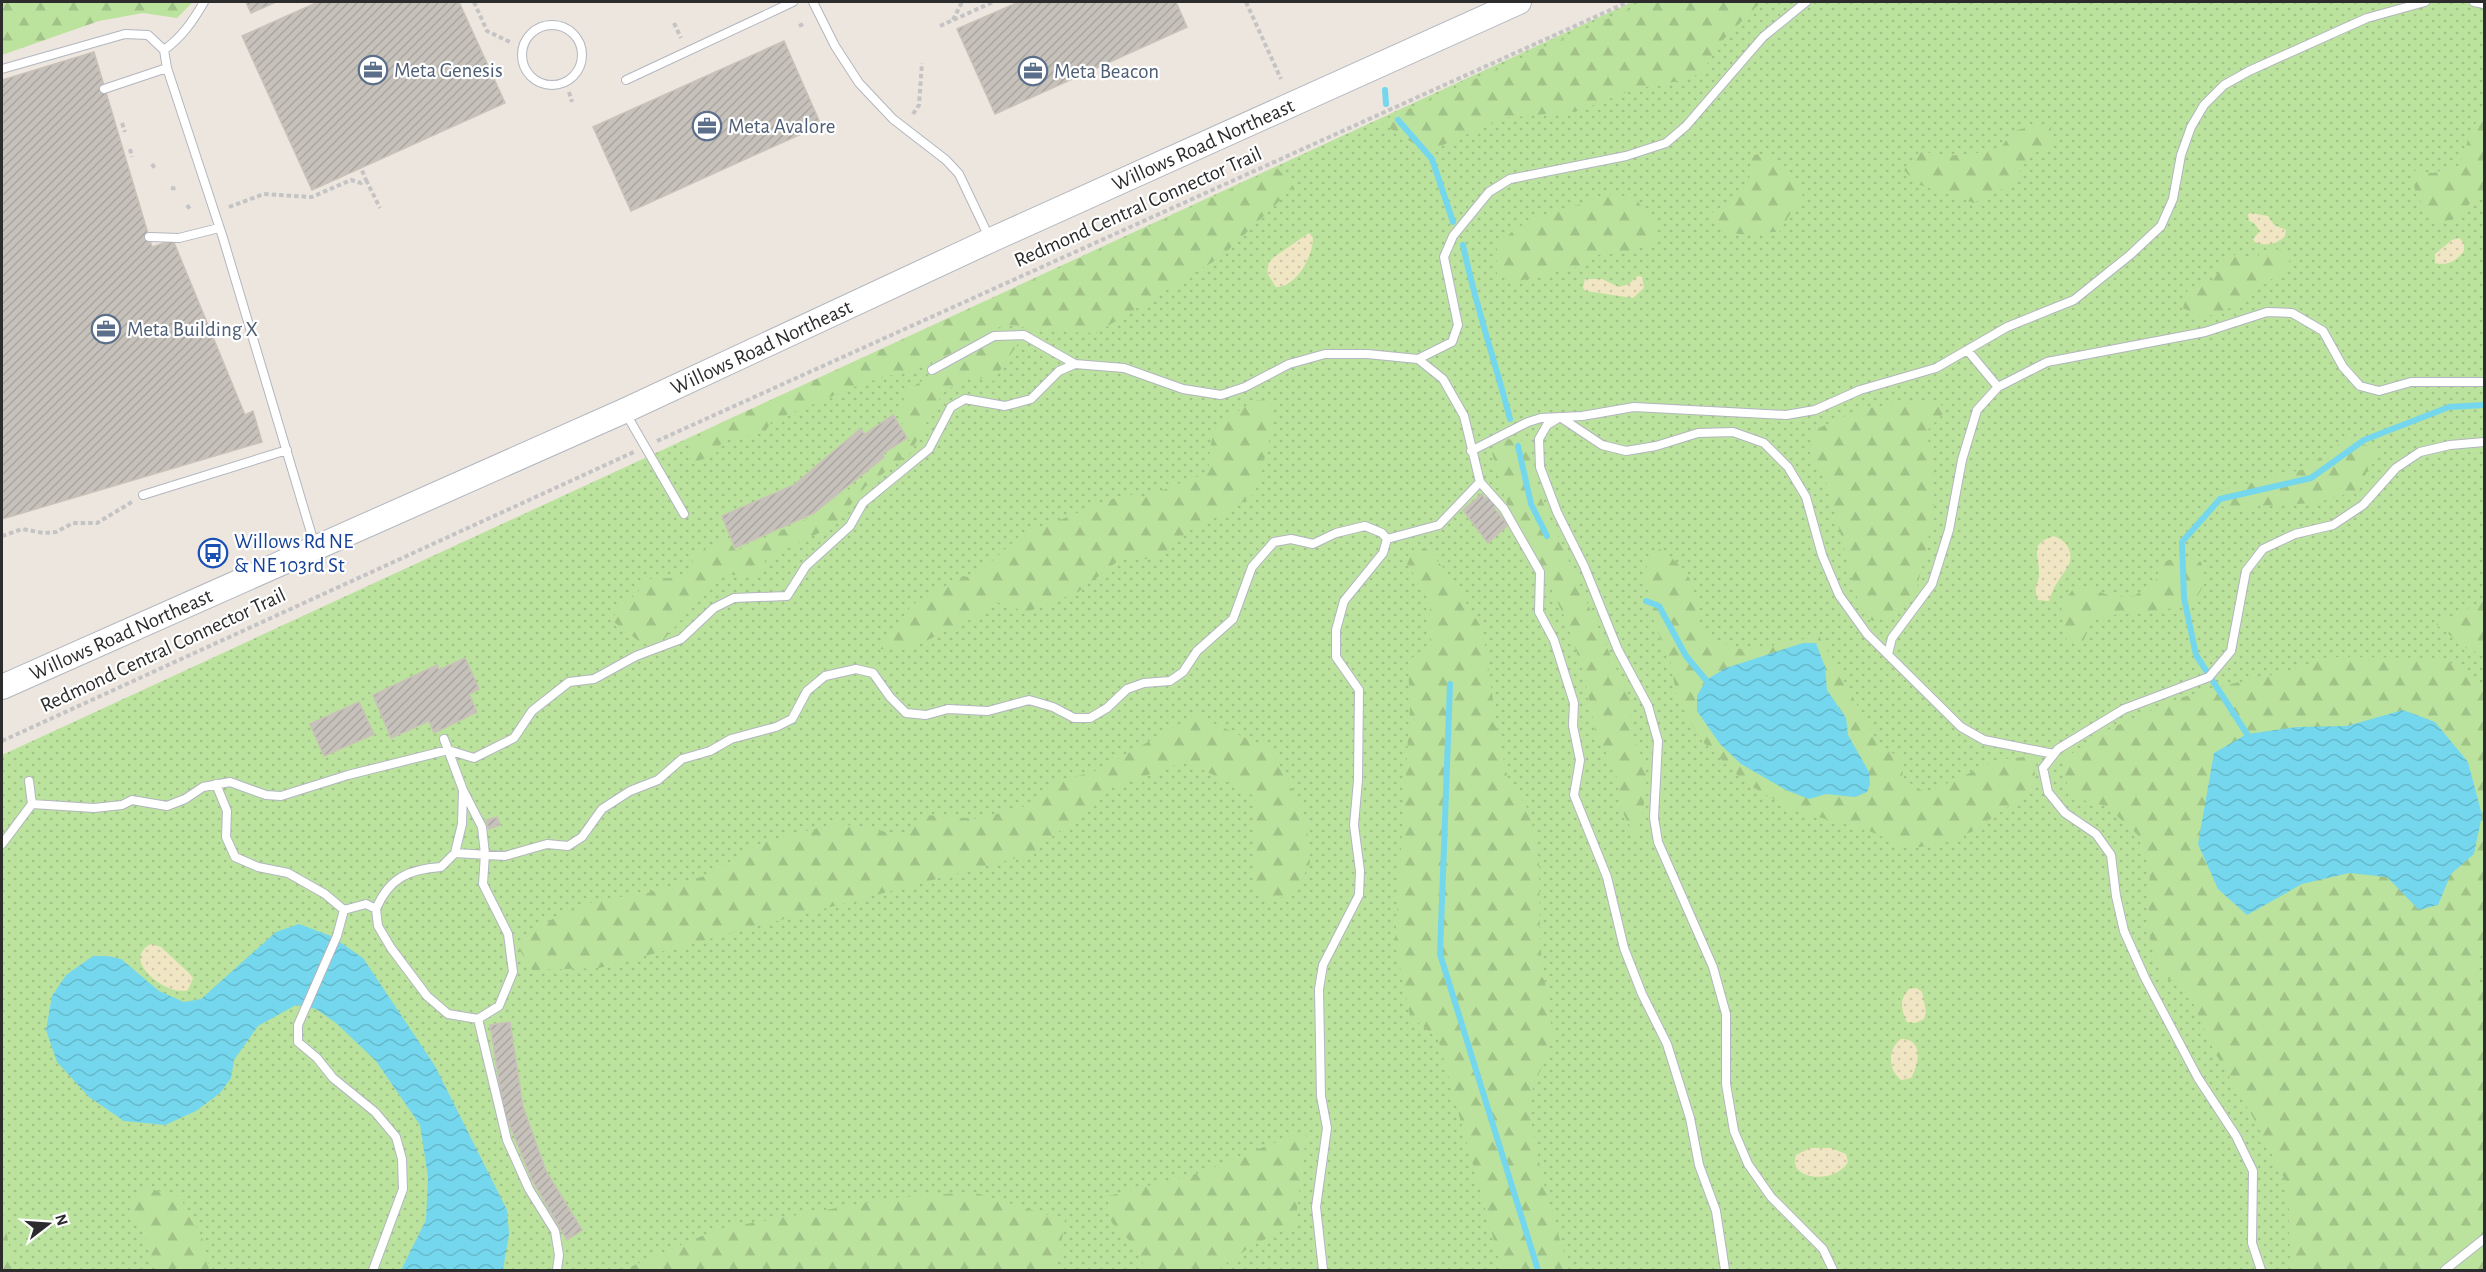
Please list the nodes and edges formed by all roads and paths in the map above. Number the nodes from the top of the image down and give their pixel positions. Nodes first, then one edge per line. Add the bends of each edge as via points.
1 (204, 2) edge
2 (474, 2) edge
3 (793, 2) edge
4 (813, 2) edge
5 (962, 2) edge
6 (993, 2) edge
7 (1246, 2) edge
8 (1519, 2) edge
9 (1628, 2) edge
10 (1806, 2) edge
11 (2425, 2) edge
12 (2474, 2) edge
13 (2484, 4) edge
14 (953, 20) junction
15 (674, 23) dead end
16 (805, 23) dead end
17 (800, 26) dead end
18 (940, 26) dead end
19 (681, 38) dead end
20 (512, 43) dead end
21 (164, 50) junction
22 (922, 63) dead end
23 (166, 68) junction
24 (525, 68) joint
25 (2, 69) edge
26 (1281, 78) dead end
27 (626, 80) dead end
28 (104, 89) dead end
29 (568, 92) dead end
30 (572, 102) dead end
31 (913, 114) dead end
32 (122, 123) dead end
33 (125, 132) dead end
34 (130, 149) dead end
35 (132, 157) dead end
36 (152, 164) dead end
37 (361, 168) dead end
38 (156, 170) dead end
39 (366, 180) junction
40 (171, 188) dead end
41 (178, 189) dead end
42 (229, 207) dead end
43 (380, 208) dead end
44 (219, 228) junction
45 (149, 237) dead end
46 (991, 240) junction
47 (1968, 351) junction
48 (1418, 359) junction
49 (1075, 364) junction
50 (932, 370) dead end
51 (2484, 382) edge
52 (1998, 387) junction
53 (624, 411) junction
54 (1560, 417) junction
55 (661, 440) dead end
56 (2484, 442) edge
57 (286, 450) junction
58 (1471, 451) junction
59 (631, 453) dead end
60 (1480, 482) junction
61 (143, 495) joint
62 (684, 514) dead end
63 (2, 536) edge
64 (1387, 539) junction
65 (316, 548) junction
66 (1888, 654) junction
67 (2, 687) edge
68 (444, 739) dead end
69 (2, 741) edge
70 (448, 750) junction
71 (2054, 754) junction
72 (28, 781) dead end
73 (216, 784) junction
74 (463, 790) junction
75 (32, 804) junction
76 (2, 844) edge
77 (455, 853) junction
78 (485, 854) junction
79 (376, 909) junction
80 (344, 910) junction
81 (478, 1019) junction
82 (2484, 1239) edge
83 (373, 1270) edge
84 (557, 1270) edge
85 (1323, 1270) edge
86 (1725, 1270) edge
87 (1833, 1270) edge
88 (2261, 1270) edge
89 (2445, 1270) edge

1 - 21 lane via 177,41
2 - 20 path via 487,31
3 - 27 lane
4 - 46 lane via 859,83 893,119 959,174
5 - 14 path
6 - 14 path
7 - 26 path
8 - 46 main road, Willows Road Northeast
9 - 55 path, Redmond Central Connector Trail
10 - 48 lane via 1763,37 1686,126 1666,143 1626,156 1510,179 1489,192 1453,236 1444,257 1458,325 1452,342
11 - 47 lane via 2367,18 2224,85 2204,105 2191,127 2181,155 2174,199 2161,226 2074,300 2007,327
12 - 13 lane
14 - 18 path
15 - 19 path
16 - 17 path
21 - 23 lane
21 - 25 lane via 148,35 125,34
22 - 31 path via 919,105
23 - 28 lane
23 - 44 lane
24 - 24 lane via 538,82 565,82 573,77 582,61 579,42 565,27 534,30 523,48
29 - 30 path
32 - 33 path
34 - 35 path
36 - 38 path
37 - 39 path
39 - 42 path via 351,180 312,197 264,194
39 - 43 path
40 - 41 path
44 - 45 lane via 186,237
44 - 57 lane
46 - 53 main road, Willows Road Northeast
47 - 52 lane
47 - 54 lane via 1936,368 1860,390 1815,410 1786,415 1634,406
48 - 49 lane via 1324,354 1289,364 1221,395 1183,389 1124,368
48 - 58 lane via 1443,379 1464,416
49 - 50 lane via 1024,335 994,336
49 - 70 lane via 1059,370 1031,399 1005,406 965,399 951,407 929,449 863,503 850,526 806,566 787,596 734,598 714,608 681,639 636,656 594,679 569,682 532,711 514,738 474,758
51 - 52 lane via 2411,382 2379,391 2360,386 2343,368 2324,331 2292,313 2267,312 2205,332 2047,362
52 - 66 lane via 1977,410 1932,584 1892,638
53 - 62 lane
53 - 65 main road, Willows Road Northeast
54 - 58 lane via 1528,422
54 - 66 lane via 1602,445 1626,451 1698,433 1733,432 1764,443 1788,467 1806,497 1822,555 1839,595 1867,634
54 - 87 lane via 1547,425 1539,439 1540,467 1618,650 1648,706 1658,741 1654,818 1658,842 1696,924 1724,1004 1726,1084 1734,1131 1748,1164 1771,1197 1823,1249
56 - 71 lane via 2420,452 2396,468 2363,506 2333,525 2295,534 2263,549 2246,572 2231,651 2209,677 2124,709
57 - 61 lane
57 - 65 lane
58 - 60 lane
59 - 69 path, Redmond Central Connector Trail
60 - 64 lane via 1439,525
60 - 86 lane via 1504,509 1540,572 1539,612 1554,640 1574,703 1580,760 1574,795 1607,877 1624,948 1667,1044 1690,1118 1699,1165 1716,1211
61 - 63 path via 97,523 73,523 44,533 22,529
64 - 78 lane via 1383,533 1365,526 1313,543 1291,539 1274,542 1252,567 1233,619 1197,651 1183,672 1170,681 1127,689 1090,718 1074,718 1029,700 988,711 906,713 873,673 856,669 825,676 807,691 792,719 682,759 658,780 630,790 602,809 582,837 568,846 547,844 505,856
64 - 85 lane via 1383,553 1344,601 1336,630 1336,657 1359,690 1354,825 1360,871 1359,895 1323,965 1319,989 1321,1096 1327,1128 1316,1207
65 - 67 main road, Willows Road Northeast
66 - 71 lane via 1961,727 1984,740
68 - 70 lane
70 - 73 lane via 280,796 230,782
70 - 74 lane
71 - 88 lane via 2043,768 2048,792 2065,813 2096,834 2111,855 2124,931 2145,978 2253,1171 2252,1243
72 - 75 lane
73 - 75 lane via 167,806 132,800 93,808
73 - 80 lane via 226,811 226,837 235,858 288,873
74 - 77 lane via 462,824
74 - 78 lane via 482,827
75 - 76 lane
77 - 78 lane
77 - 79 lane via 441,867 421,869 398,878
78 - 81 lane via 483,884 508,934 513,972 499,1006
79 - 80 lane via 366,904
79 - 81 lane via 378,926 427,996 448,1014
80 - 83 lane via 337,936 298,1025 298,1042 333,1078 375,1112 396,1137 402,1159 403,1189
81 - 84 lane via 507,1140 555,1231
82 - 89 lane

